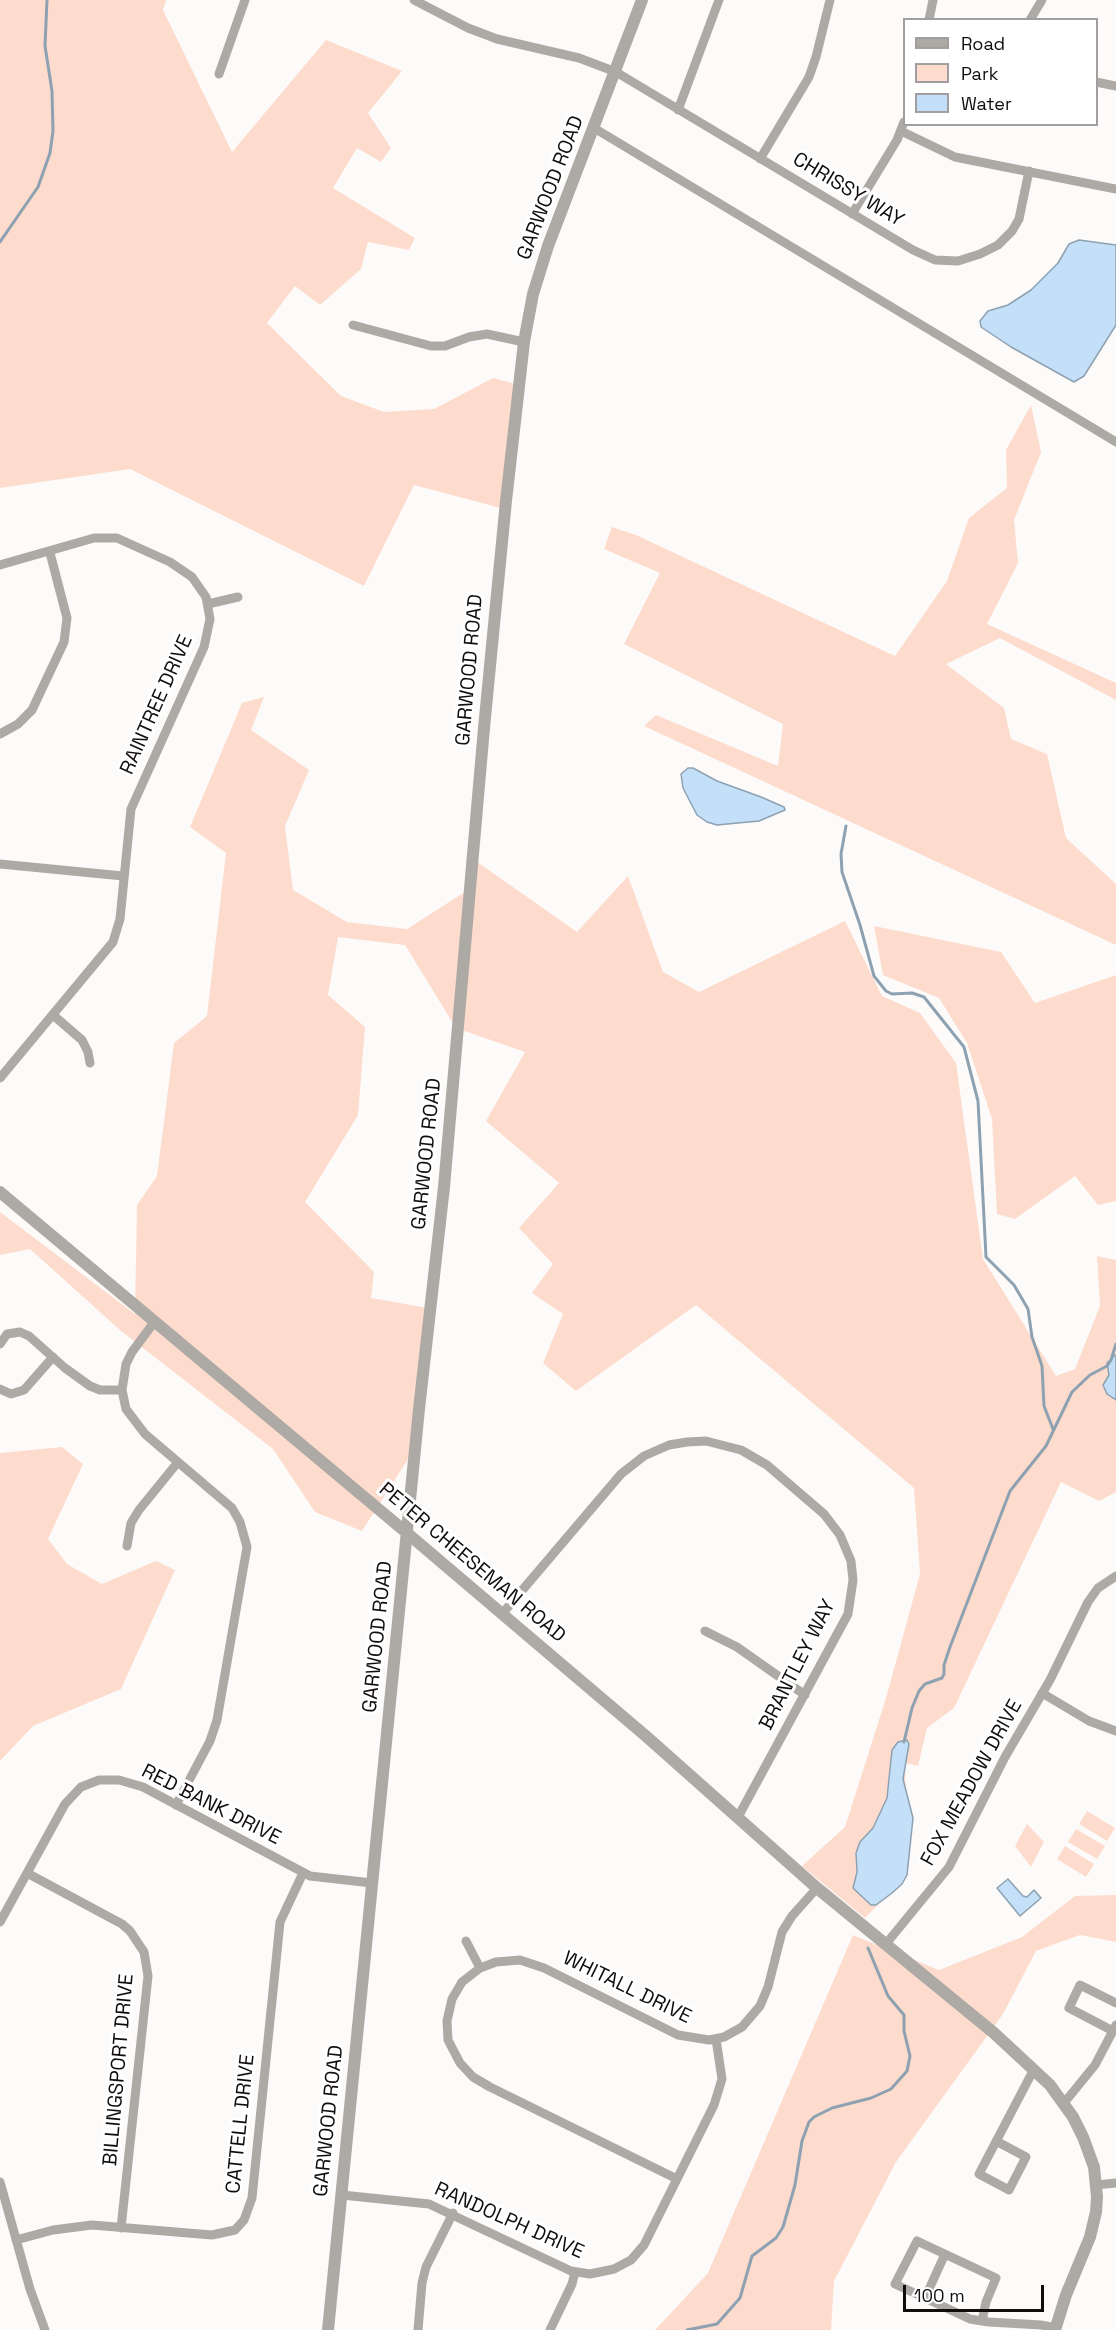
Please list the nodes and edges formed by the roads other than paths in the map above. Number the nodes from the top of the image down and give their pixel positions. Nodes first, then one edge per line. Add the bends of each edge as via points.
1 (245, 0) edge
2 (414, 0) edge
3 (642, 0) edge
4 (719, 0) edge
5 (830, 0) edge
6 (933, 0) edge
7 (1042, 0) edge
8 (929, 18) edge
9 (1031, 18) edge
10 (616, 72) junction
11 (219, 74) dead end
12 (1098, 82) edge
13 (1116, 86) edge
14 (678, 110) junction
15 (903, 127) edge
16 (594, 128) junction
17 (760, 159) junction
18 (1029, 171) junction
19 (1116, 189) edge
20 (852, 214) junction
21 (353, 325) dead end
22 (524, 342) junction
23 (1116, 442) edge
24 (50, 553) junction
25 (0, 565) edge
26 (238, 597) dead end
27 (208, 604) junction
28 (0, 734) edge
29 (0, 864) edge
30 (123, 876) junction
31 (53, 1015) junction
32 (29, 1044) junction
33 (90, 1063) dead end
34 (0, 1068) edge
35 (0, 1078) edge
36 (0, 1192) edge
37 (156, 1322) junction
38 (0, 1344) edge
39 (53, 1357) junction
40 (0, 1389) edge
41 (122, 1390) junction
42 (178, 1462) junction
43 (407, 1533) junction
44 (127, 1546) dead end
45 (1116, 1576) edge
46 (502, 1614) junction
47 (705, 1631) dead end
48 (1042, 1693) junction
49 (806, 1695) junction
50 (1116, 1731) edge
51 (176, 1805) junction
52 (738, 1817) junction
53 (27, 1873) junction
54 (303, 1873) junction
55 (372, 1883) junction
56 (817, 1888) junction
57 (0, 1922) edge
58 (466, 1941) dead end
59 (885, 1945) junction
60 (480, 1968) junction
61 (1116, 2003) edge
62 (1115, 2028) edge
63 (716, 2039) junction
64 (1034, 2068) junction
65 (1064, 2103) junction
66 (996, 2141) junction
67 (677, 2179) junction
68 (0, 2182) edge
69 (1116, 2183) edge
70 (1096, 2185) junction
71 (342, 2195) junction
72 (453, 2213) junction
73 (121, 2228) junction
74 (16, 2240) junction
75 (945, 2254) junction
76 (575, 2272) junction
77 (925, 2298) junction
78 (982, 2321) junction
79 (1001, 2327) edge
80 (1056, 2329) edge
81 (45, 2330) edge
82 (328, 2330) edge
83 (418, 2330) edge
84 (550, 2330) edge

1 - 11 street
2 - 10 street, CHRISSY WAY via 497,39 579,58
3 - 10 street, GARWOOD ROAD
4 - 14 street
5 - 17 street via 809,77
6 - 8 street
7 - 9 street
10 - 14 street, CHRISSY WAY
10 - 16 street, GARWOOD ROAD
12 - 13 street
14 - 17 street, CHRISSY WAY
15 - 18 street via 955,157
15 - 20 street
16 - 22 street, GARWOOD ROAD via 538,276
16 - 23 street
17 - 20 street, CHRISSY WAY
18 - 19 street
18 - 20 street, CHRISSY WAY via 1019,219 1012,231 998,245 958,261 935,260
21 - 22 street via 431,346 487,334
22 - 43 street, GARWOOD ROAD
24 - 25 street
24 - 27 street via 94,538 125,541 185,571 203,590
24 - 28 street via 66,612 64,642 32,710
26 - 27 street
27 - 30 street, RAINTREE DRIVE via 210,628 204,647 134,800
29 - 30 street
30 - 31 street, RAINTREE DRIVE via 120,919 113,942
31 - 32 street, RAINTREE DRIVE
31 - 33 street via 82,1040
32 - 34 street, RAINTREE DRIVE
32 - 35 street, RAINTREE DRIVE
36 - 37 street, PETER CHEESEMAN ROAD
37 - 41 street via 128,1358
37 - 43 street, PETER CHEESEMAN ROAD
38 - 39 street via 7,1334 20,1332
39 - 40 street via 24,1390 11,1394
39 - 41 street via 90,1386
41 - 42 street via 126,1408 137,1425
42 - 44 street via 131,1523
42 - 51 street via 232,1508 242,1526 248,1552 217,1720
43 - 46 street, PETER CHEESEMAN ROAD
43 - 55 street, GARWOOD ROAD
45 - 48 street, FOX MEADOW DRIVE via 1093,1595
46 - 49 street, BRANTLEY WAY via 636,1461 678,1443 723,1444 758,1459 824,1514 849,1552 853,1580 848,1614
46 - 52 street, PETER CHEESEMAN ROAD
47 - 49 street via 737,1647
48 - 50 street, FOX MEADOW DRIVE via 1089,1721
48 - 59 street, FOX MEADOW DRIVE via 949,1867
49 - 52 street, BRANTLEY WAY
51 - 53 street, RED BANK DRIVE via 143,1787 119,1780 99,1780 81,1787 65,1804
51 - 54 street, RED BANK DRIVE
52 - 56 street, PETER CHEESEMAN ROAD
53 - 57 street, RED BANK DRIVE
53 - 73 street, BILLINGSPORT DRIVE via 122,1924 144,1952 148,1976
54 - 55 street, RED BANK DRIVE
54 - 73 street, CATTELL DRIVE via 280,1922 250,2208 235,2230 212,2235
55 - 71 street, GARWOOD ROAD
56 - 59 street, PETER CHEESEMAN ROAD
56 - 63 street via 784,1928 766,1994 757,2012 736,2031
58 - 60 street
59 - 64 street, PETER CHEESEMAN ROAD
60 - 63 street, WHITALL DRIVE via 504,1960 527,1962 678,2035
60 - 67 street, WHITALL DRIVE via 456,1991 447,2021 451,2048 466,2070 490,2087
61 - 62 street via 1080,1985 1069,2008
62 - 65 street via 1095,2065
63 - 67 street, RANDOLPH DRIVE via 722,2070 718,2096
64 - 65 street, PETER CHEESEMAN ROAD
64 - 66 street
65 - 70 street, PETER CHEESEMAN ROAD via 1089,2151
66 - 66 street via 979,2174 1009,2190 1026,2157
67 - 76 street, RANDOLPH DRIVE via 636,2255 609,2271
68 - 74 street
69 - 70 street
70 - 80 street, PETER CHEESEMAN ROAD via 1092,2229
71 - 72 street, RANDOLPH DRIVE via 420,2202
71 - 82 street, GARWOOD ROAD
72 - 76 street, RANDOLPH DRIVE
72 - 83 street via 426,2266
73 - 74 street, CATTELL DRIVE via 70,2227
74 - 81 street
75 - 77 street
75 - 77 street via 917,2241 895,2284
75 - 78 street via 996,2278
76 - 84 street
77 - 78 street via 959,2315
78 - 79 street
79 - 80 street via 1041,2325

